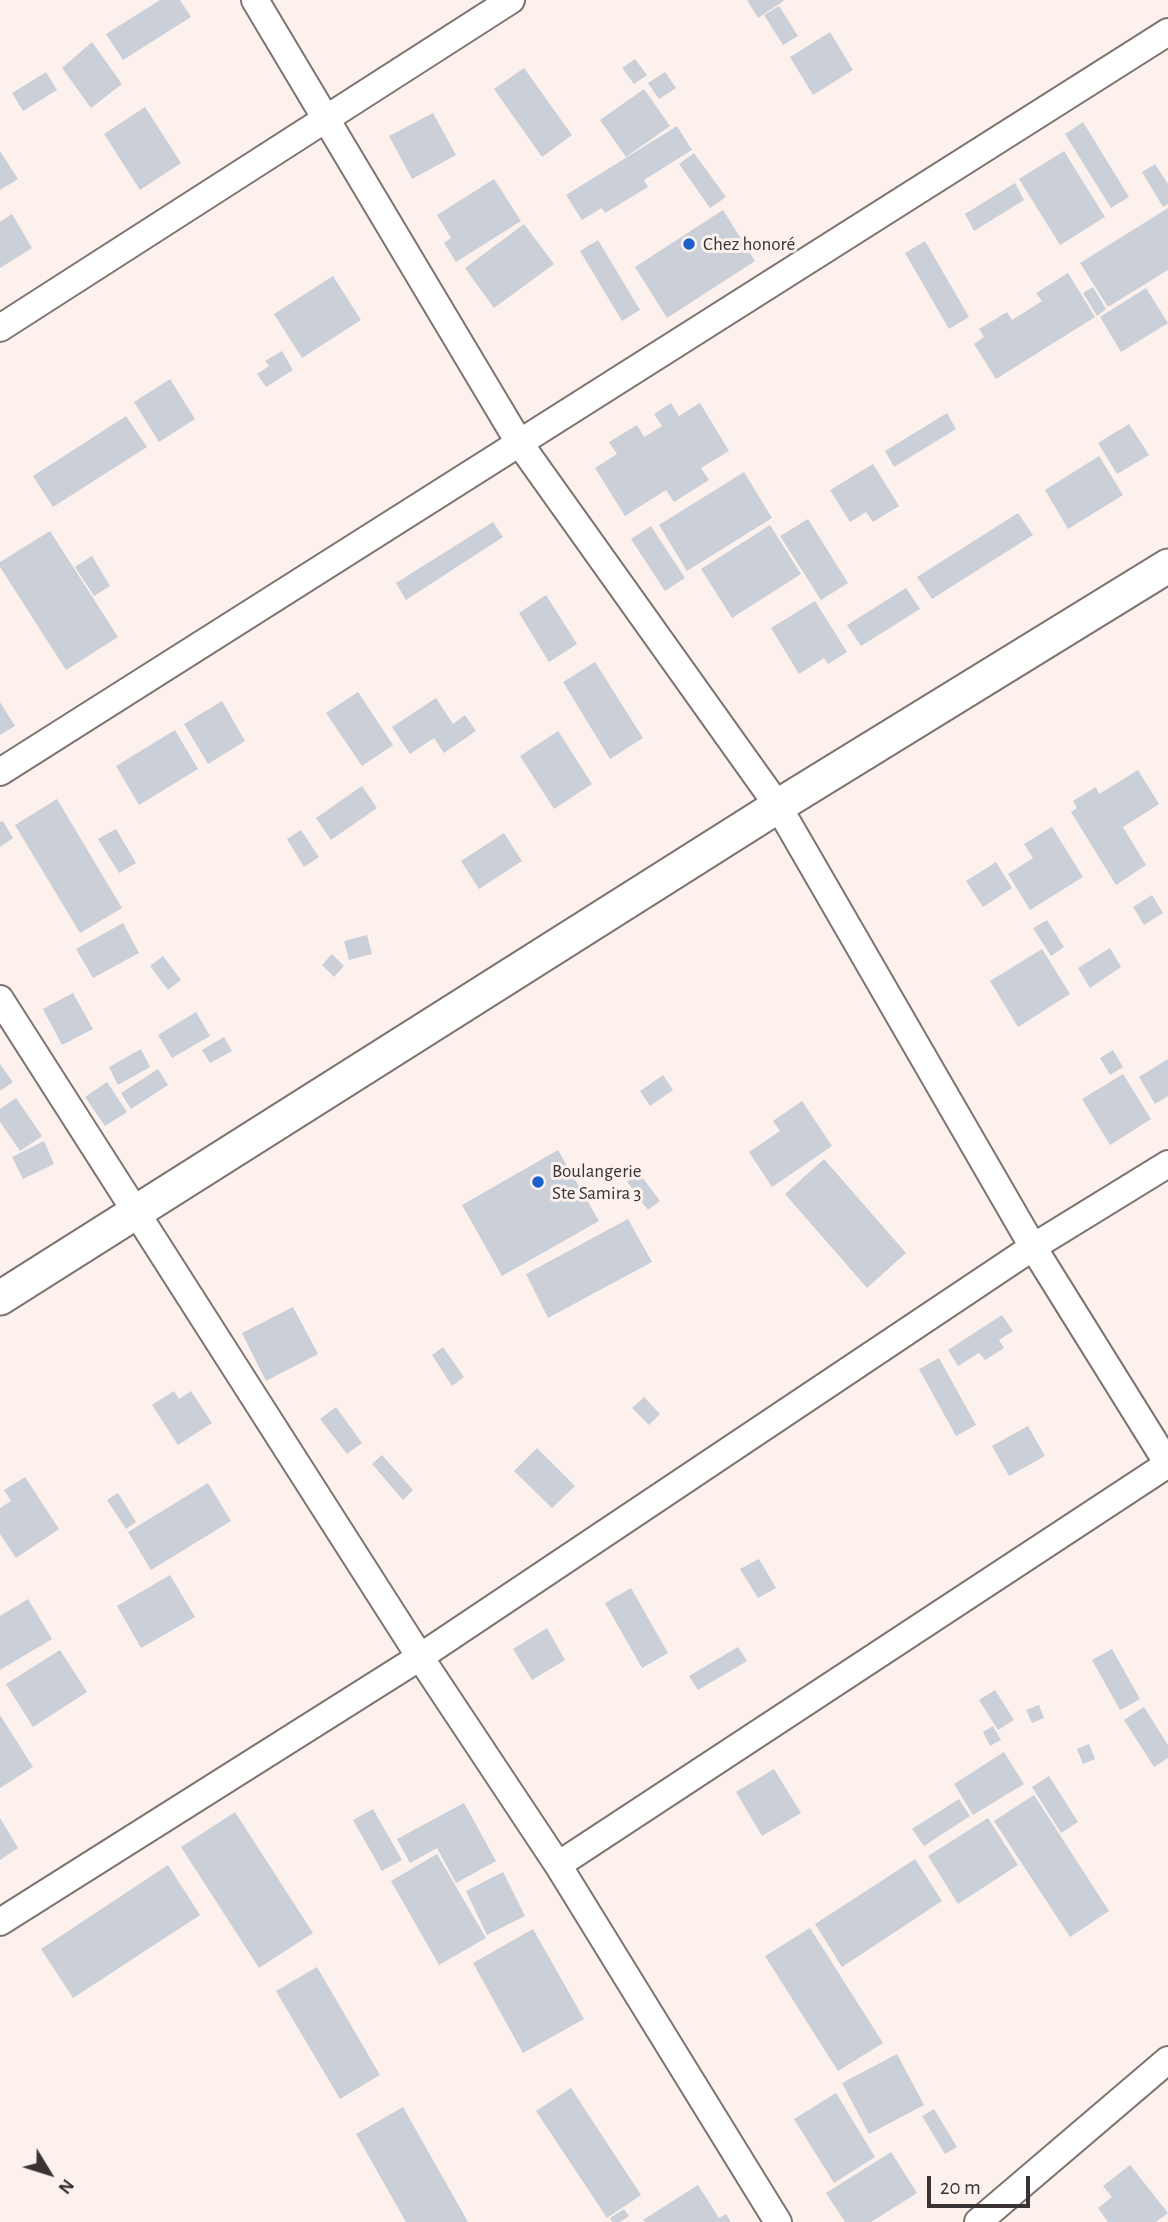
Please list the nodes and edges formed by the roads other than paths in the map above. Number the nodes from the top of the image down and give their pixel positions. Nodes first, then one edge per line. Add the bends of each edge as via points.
1 (255, 0) edge
2 (511, 0) edge
3 (1168, 32) edge
4 (325, 119) junction
5 (0, 328) edge
6 (520, 444) junction
7 (1168, 566) edge
8 (0, 772) edge
9 (778, 806) junction
10 (0, 999) edge
11 (1168, 1164) edge
12 (136, 1213) junction
13 (1033, 1247) junction
14 (0, 1298) edge
15 (1168, 1464) edge
16 (420, 1657) junction
17 (558, 1865) junction
18 (0, 1922) edge
19 (1168, 2060) edge
20 (778, 2222) edge
21 (978, 2222) edge

1 - 4 street
2 - 4 street
3 - 6 street
4 - 5 street
4 - 6 street
6 - 8 street
6 - 9 street
7 - 9 street
9 - 12 street
9 - 13 street
10 - 12 street
11 - 13 street
12 - 14 street
12 - 16 street
13 - 15 street
13 - 16 street
15 - 17 street
16 - 17 street
16 - 18 street
17 - 20 street
19 - 21 street

